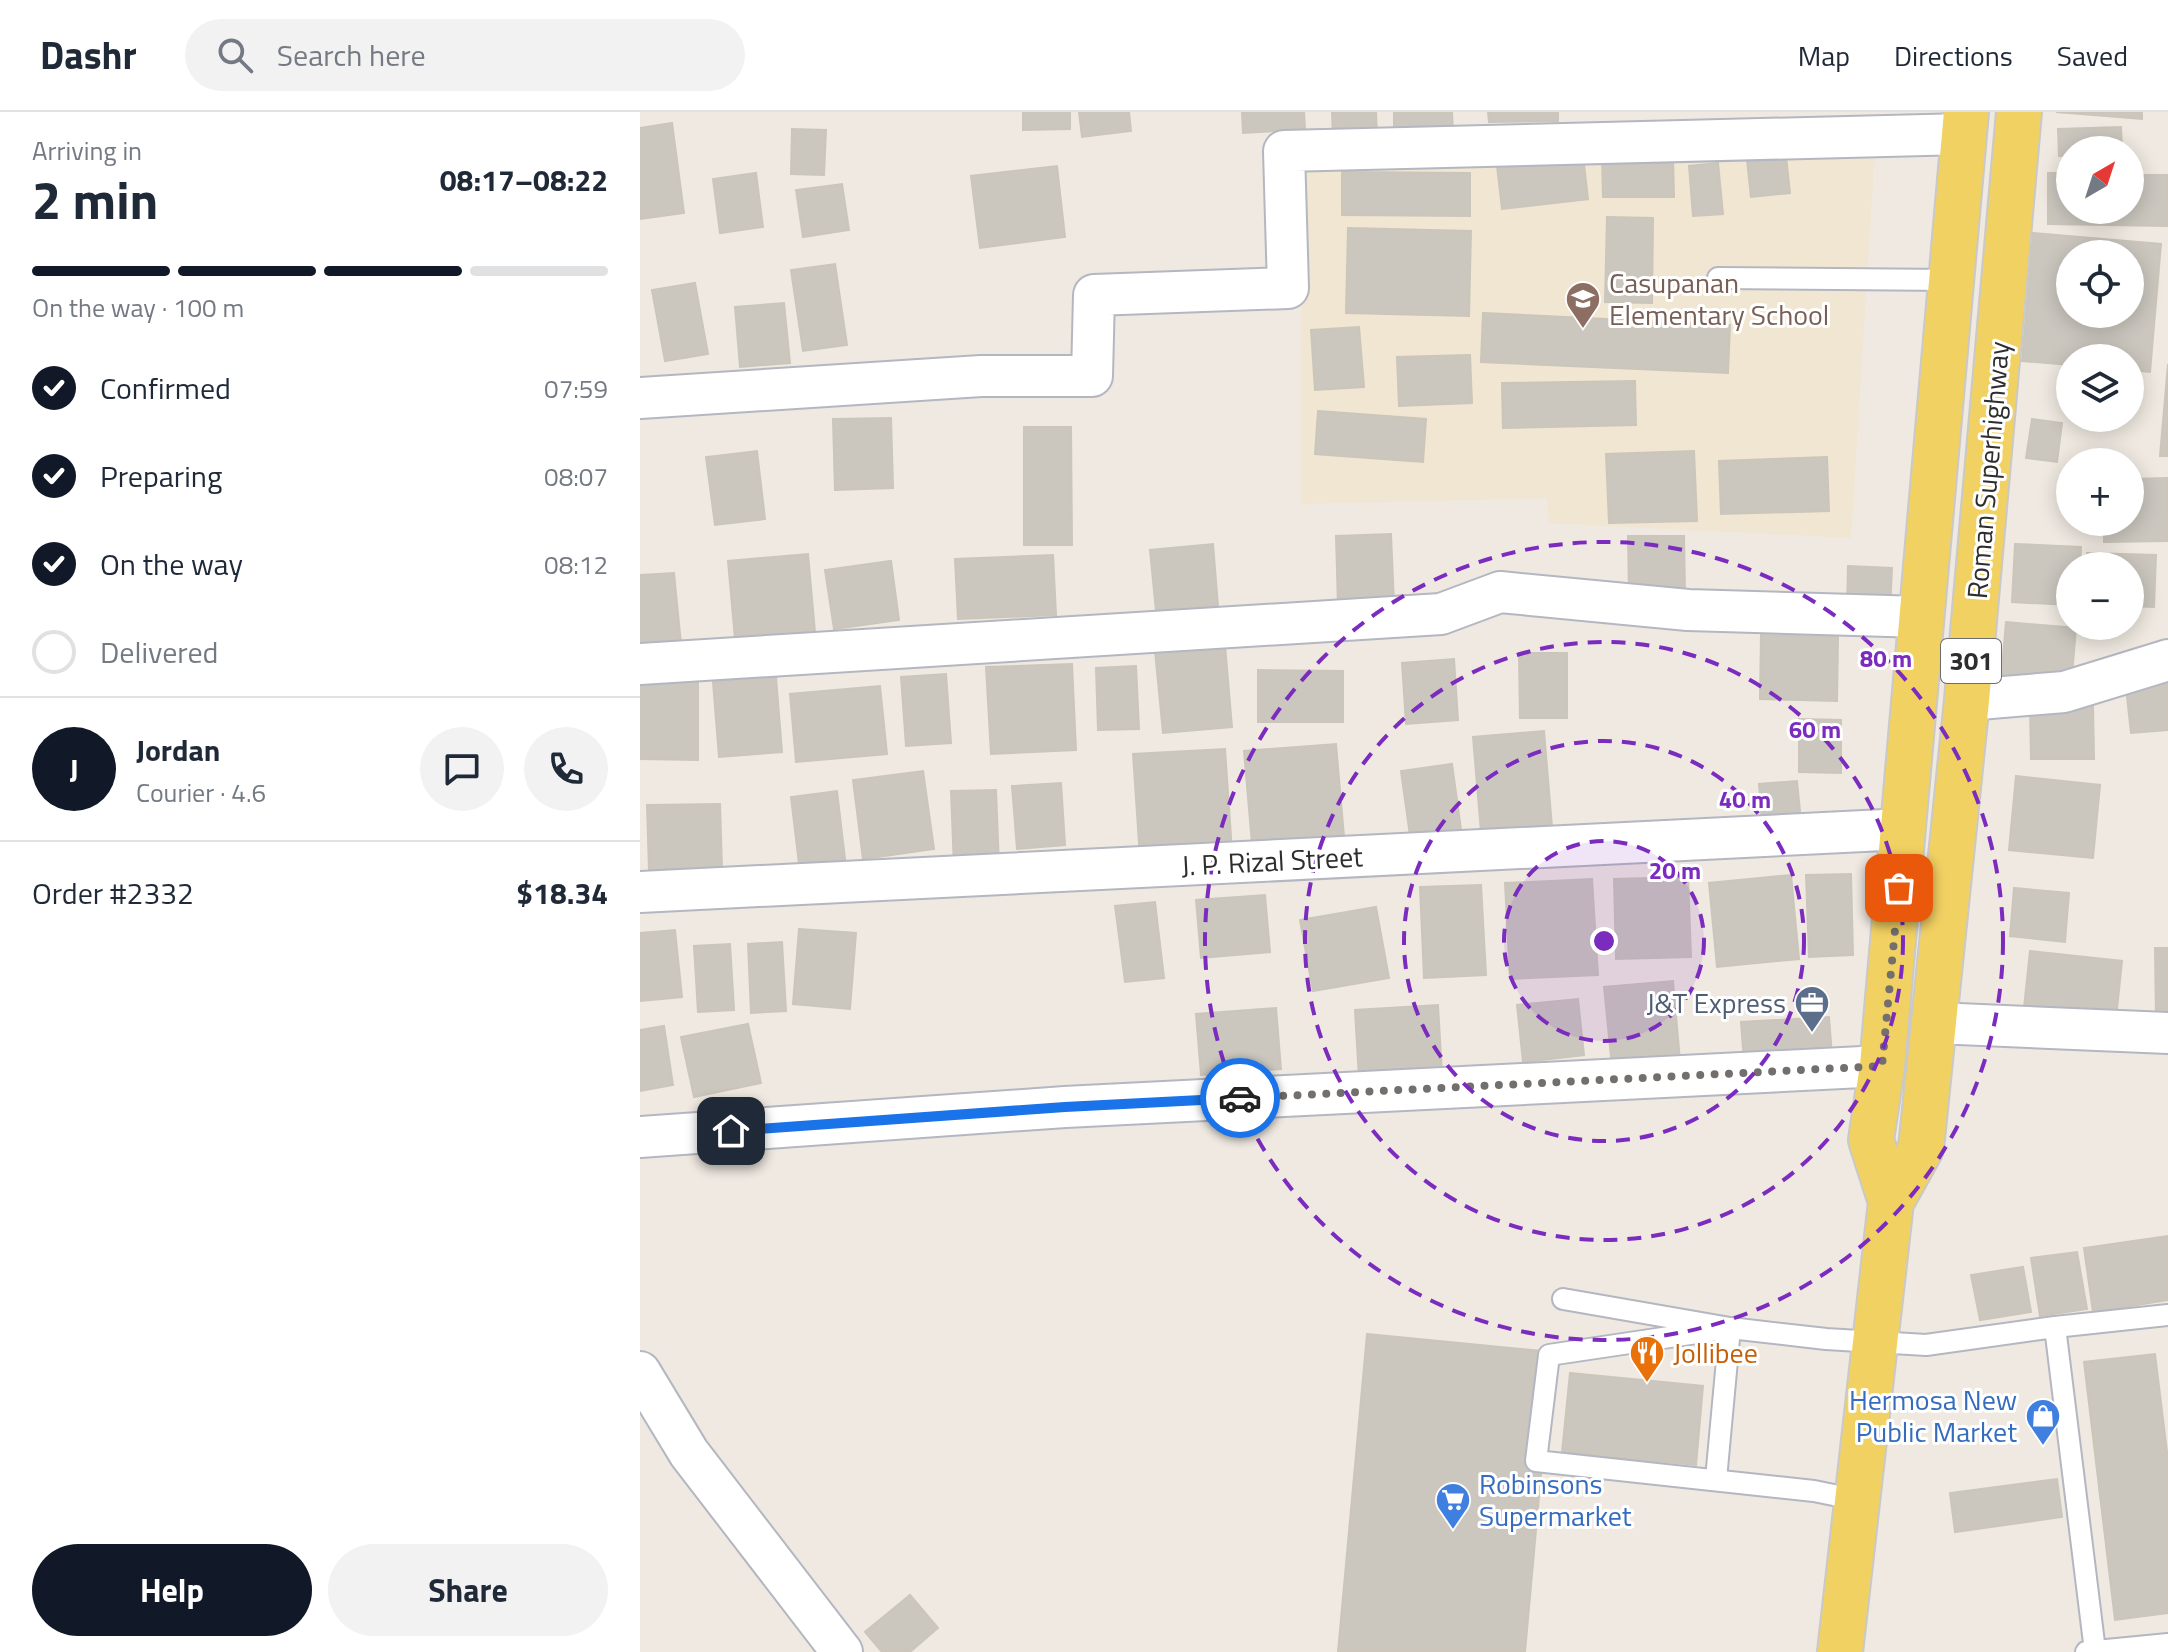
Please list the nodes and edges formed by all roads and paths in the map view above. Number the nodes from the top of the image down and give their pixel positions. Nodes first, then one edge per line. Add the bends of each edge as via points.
1 (2019, 112) edge
2 (1966, 123) edge
3 (1718, 278) dead end
4 (1951, 280) junction
5 (640, 398) edge
6 (1922, 617) junction
7 (2168, 660) edge
8 (640, 664) edge
9 (1967, 700) junction
10 (1904, 829) junction
11 (640, 892) edge
12 (1935, 1023) junction
13 (2168, 1033) edge
14 (1882, 1066) junction
15 (640, 1137) edge
16 (1891, 1202) junction
17 (1563, 1299) dead end
18 (2168, 1315) edge
19 (2055, 1327) junction
20 (1730, 1328) junction
21 (1876, 1341) junction
22 (640, 1372) edge
23 (1716, 1479) junction
24 (1858, 1500) junction
25 (2168, 1644) edge
26 (2091, 1651) edge
27 (842, 1652) edge
28 (1840, 1652) edge

1 - 9 main road, Roman Superhighway / 301
2 - 4 main road, Roman Superhighway / 301
2 - 5 street via 1284,151 1288,288 1094,295 1092,376 981,376
3 - 4 lane
4 - 6 main road, Roman Superhighway / 301
6 - 8 street via 1688,610 1500,592 1441,614
6 - 10 main road, Roman Superhighway / 301
7 - 9 street via 2064,692
9 - 12 main road, Roman Superhighway / 301
10 - 11 street, J. P. Rizal Street
10 - 14 main road, Roman Superhighway / 301
12 - 13 street
12 - 16 main road, Roman Superhighway / 301 via 1921,1148
14 - 15 street via 1065,1107
14 - 16 main road, Roman Superhighway / 301 via 1871,1140
16 - 21 main road, Roman Superhighway / 301
17 - 20 lane
18 - 19 lane
19 - 21 lane via 1926,1345
19 - 26 lane
20 - 21 lane
20 - 23 lane
20 - 23 lane via 1549,1355 1536,1461
21 - 24 main road, Roman Superhighway / 301
22 - 27 street via 689,1453
23 - 24 lane
24 - 28 main road, Roman Superhighway / 301
25 - 26 lane

